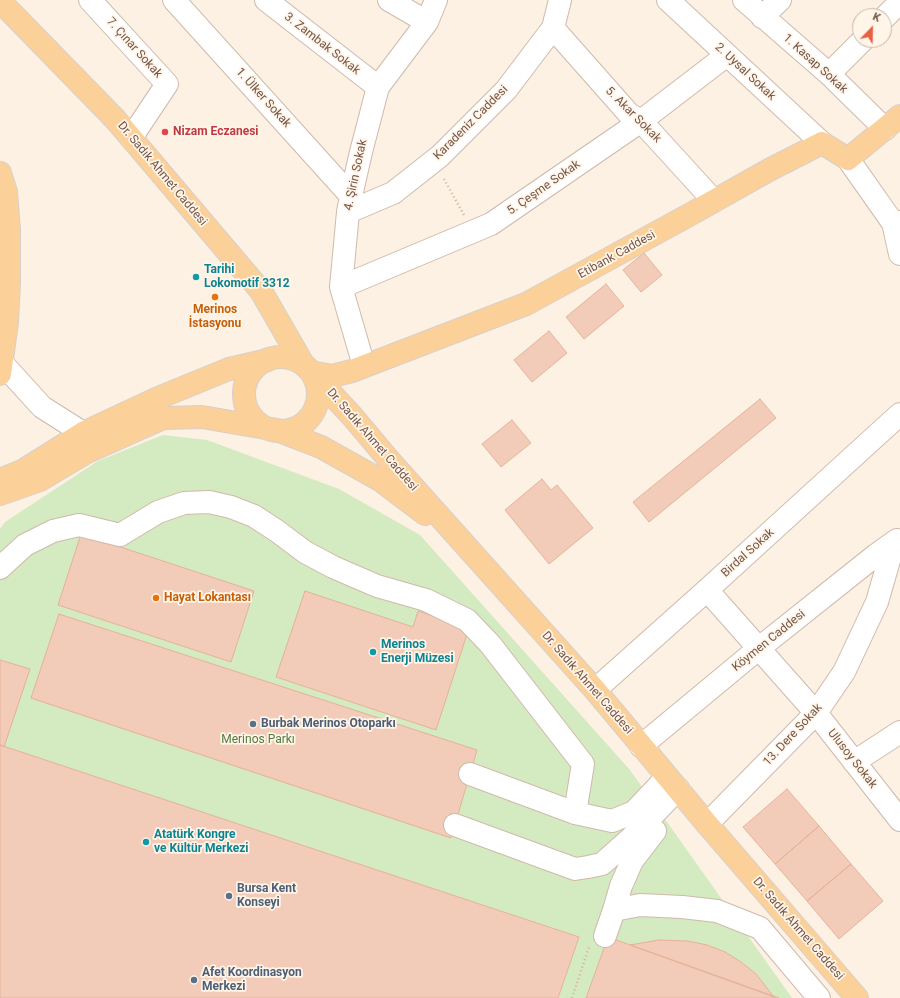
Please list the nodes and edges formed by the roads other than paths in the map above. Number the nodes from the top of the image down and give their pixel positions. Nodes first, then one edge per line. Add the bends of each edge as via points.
1 (90, 0) edge
2 (174, 0) edge
3 (266, 0) edge
4 (389, 0) edge
5 (436, 0) edge
6 (560, 0) edge
7 (668, 0) edge
8 (744, 0) edge
9 (780, 0) edge
10 (0, 1) edge
11 (900, 2) edge
12 (892, 10) edge
13 (762, 17) junction
14 (427, 22) junction
15 (553, 28) junction
16 (855, 48) edge
17 (727, 55) junction
18 (829, 74) junction
19 (378, 87) junction
20 (641, 121) junction
21 (892, 123) edge
22 (131, 138) junction
23 (822, 144) junction
24 (848, 159) junction
25 (0, 173) edge
26 (714, 201) junction
27 (349, 204) junction
28 (898, 227) edge
29 (900, 254) edge
30 (341, 287) junction
31 (268, 360) junction
32 (364, 366) junction
33 (1, 368) edge
34 (307, 368) junction
35 (900, 414) edge
36 (277, 430) junction
37 (83, 433) junction
38 (0, 480) edge
39 (0, 494) edge
40 (466, 545) junction
41 (896, 548) edge
42 (0, 568) edge
43 (707, 590) junction
44 (758, 649) junction
45 (595, 690) junction
46 (816, 713) junction
47 (900, 732) edge
48 (641, 746) junction
49 (854, 762) junction
50 (470, 774) dead end
51 (676, 788) junction
52 (575, 813) junction
53 (900, 820) edge
54 (707, 824) junction
55 (455, 825) dead end
56 (614, 910) junction
57 (605, 936) road end
58 (819, 998) edge
59 (857, 998) edge

1 - 22 street, 7. Çınar Sokak via 167,84
2 - 27 street, 1. Ülker Sokak
3 - 19 street, 3. Zambak Sokak
4 - 14 street
5 - 14 street, 4. Şirin Sokak
6 - 15 street, Karadeniz Caddesi
7 - 17 street, 2. Uysal Sokak
8 - 13 street, 1. Kasap Sokak
9 - 13 street
10 - 22 main road, Dr. Sadık Ahmet Caddesi
11 - 12 street
13 - 18 street, 1. Kasap Sokak
14 - 19 street, 4. Şirin Sokak
15 - 20 street, 5. Akar Sokak via 629,114
15 - 27 street, Karadeniz Caddesi via 506,90 434,161 392,193
16 - 18 street
17 - 20 street, 5. Çeşme Sokak
17 - 23 street, 2. Uysal Sokak
18 - 21 street, 1. Kasap Sokak
19 - 27 street, 4. Şirin Sokak
20 - 26 street, 5. Akar Sokak
20 - 30 street, 5. Çeşme Sokak via 491,224
21 - 24 main road
22 - 34 main road, Dr. Sadık Ahmet Caddesi via 261,291
23 - 24 main road
23 - 26 main road, Etibank Caddesi
24 - 28 street
25 - 33 main road via 6,192 9,230 8,316
26 - 32 main road, Etibank Caddesi via 526,304
27 - 30 street, 4. Şirin Sokak
28 - 29 street
30 - 32 street, 4. Şirin Sokak
31 - 34 main road via 292,358
31 - 36 main road via 257,366 249,375 245,399 248,410 256,420 265,427
31 - 37 main road via 228,369
32 - 34 main road, Etibank Caddesi via 352,372 332,376
33 - 37 street via 42,407
34 - 36 main road via 317,383 316,408 310,418 300,426 289,430
34 - 40 main road, Dr. Sadık Ahmet Caddesi
35 - 43 street, Birdal Sokak
36 - 39 main road via 202,417 164,418 87,452 40,480
36 - 40 main road via 320,447 380,480
37 - 38 main road via 24,470
40 - 45 main road, Dr. Sadık Ahmet Caddesi
41 - 44 street, Köymen Caddesi via 876,555
41 - 46 street, 13. Dere Sokak via 876,602 844,672
42 - 52 street via 25,545 52,531 79,525 120,535 158,512 184,503 209,502 254,516 305,552 333,567 377,586 426,600 467,620 490,644 583,764
43 - 44 street, Ulusoy Sokak
43 - 45 street, Birdal Sokak
44 - 46 street, Ulusoy Sokak
44 - 48 street, Köymen Caddesi
45 - 48 main road, Dr. Sadık Ahmet Caddesi
46 - 49 street, Ulusoy Sokak
46 - 54 street, 13. Dere Sokak
47 - 49 street
48 - 51 main road, Dr. Sadık Ahmet Caddesi
49 - 53 street, Ulusoy Sokak
50 - 52 street
51 - 52 street via 634,812 612,821
51 - 54 main road, Dr. Sadık Ahmet Caddesi
51 - 55 street via 630,839 602,864 588,867 575,869
51 - 56 street via 649,837 632,861
54 - 59 main road, Dr. Sadık Ahmet Caddesi
56 - 57 street
56 - 58 street via 640,905 696,909 717,912 760,928

